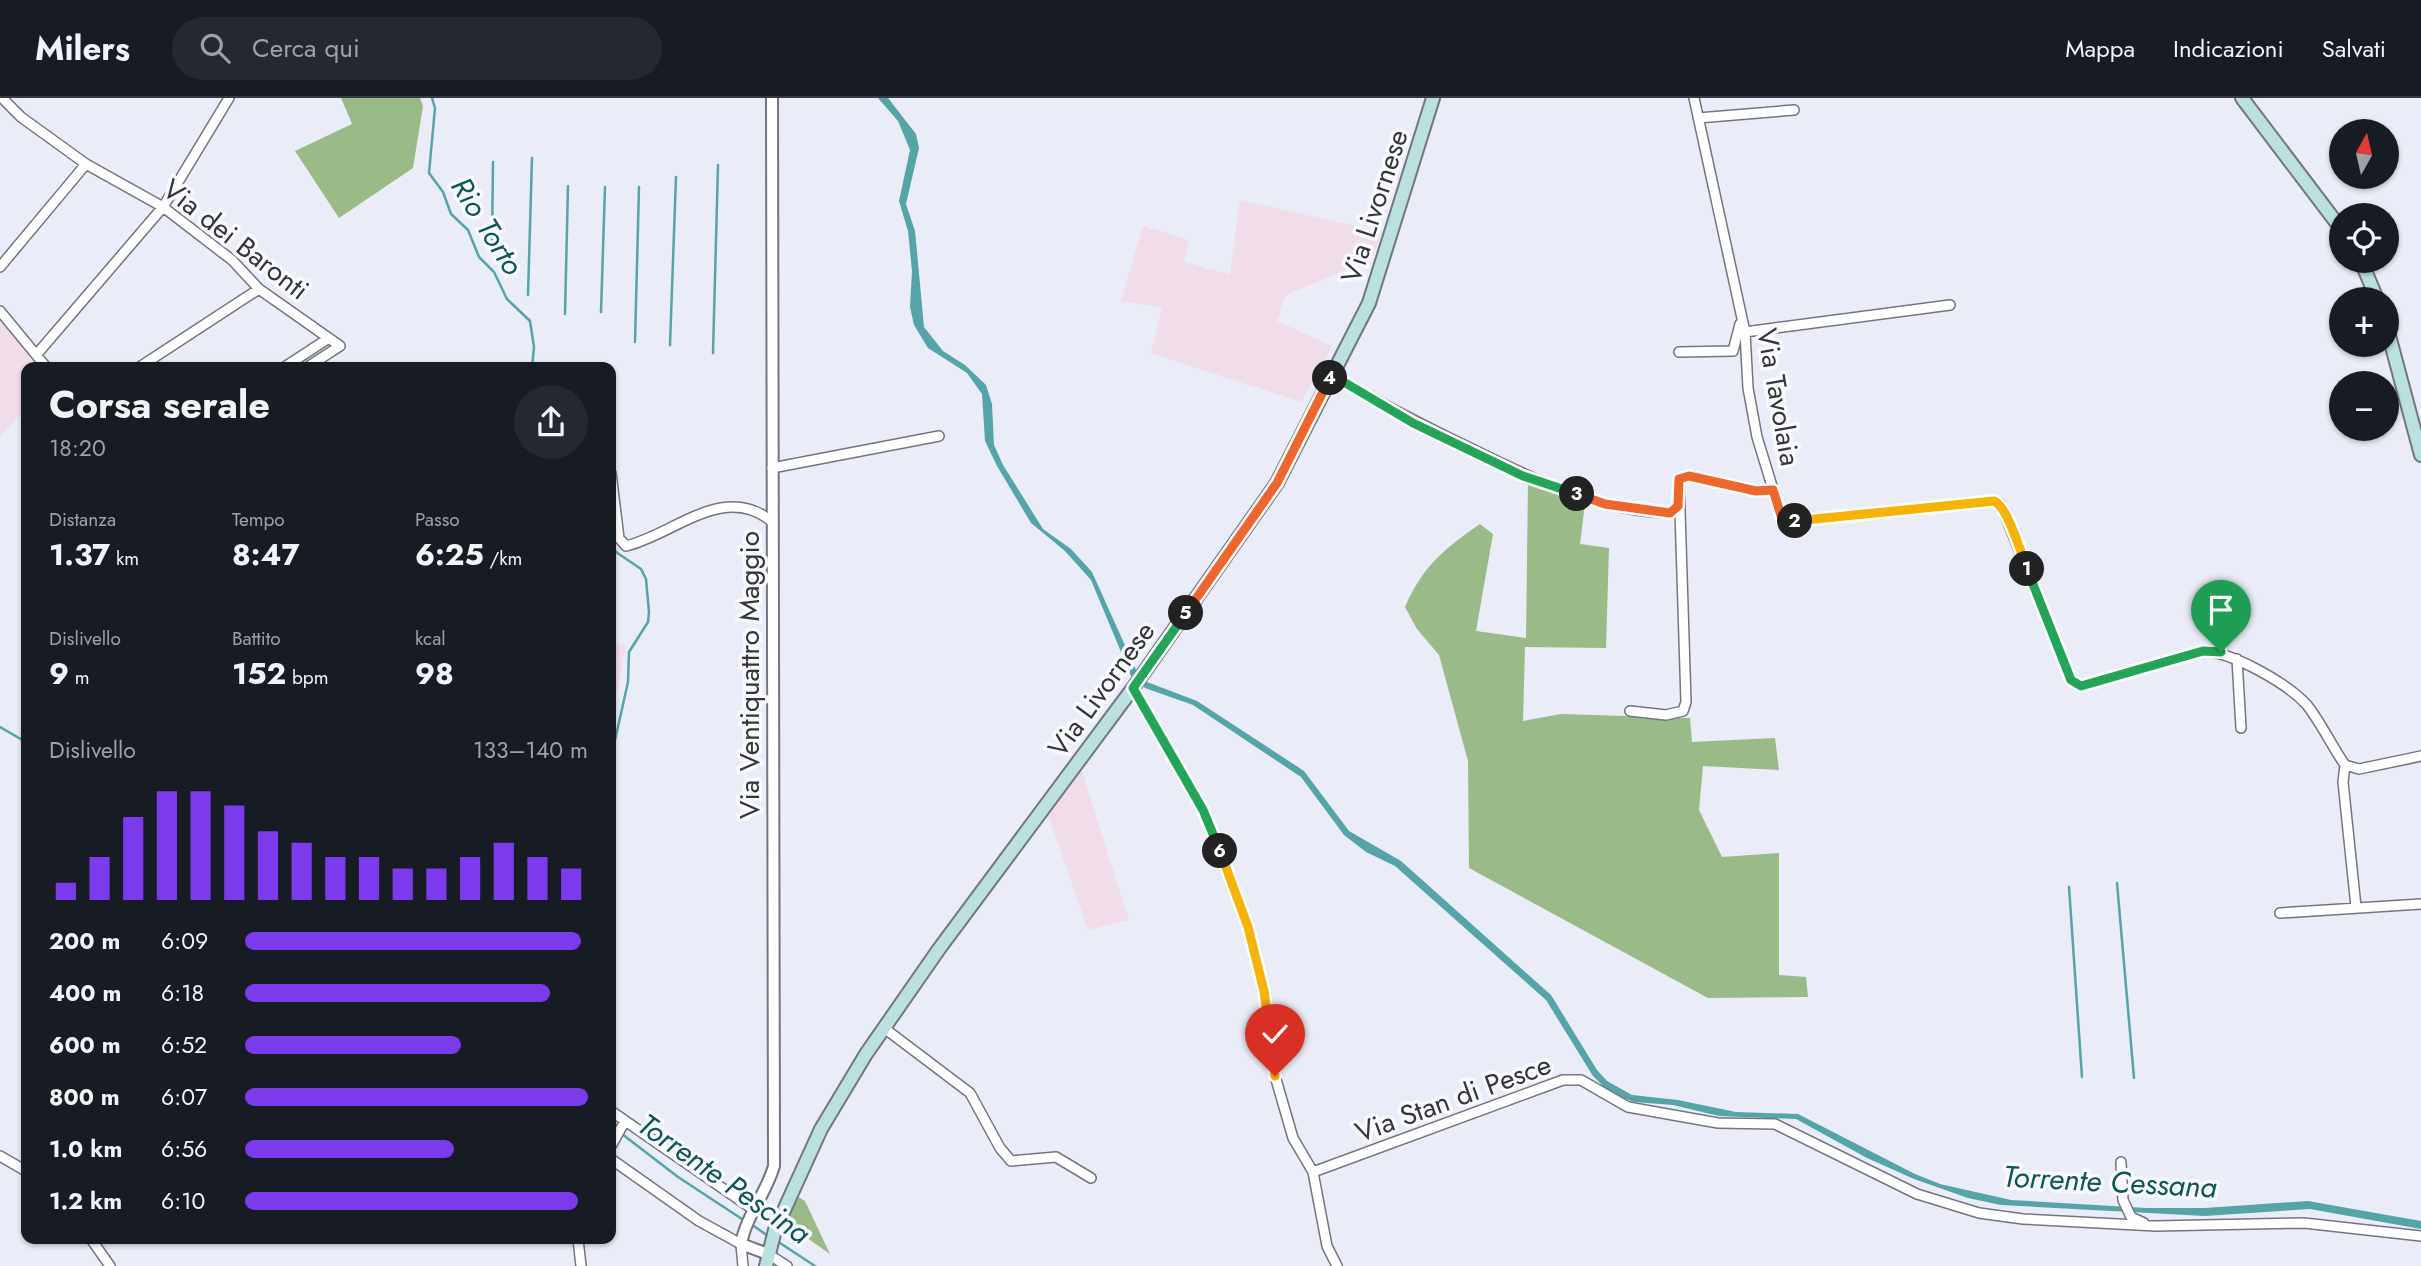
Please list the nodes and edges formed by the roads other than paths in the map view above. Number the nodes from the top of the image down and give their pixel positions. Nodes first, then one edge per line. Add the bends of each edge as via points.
1 (2, 98) edge
2 (229, 98) edge
3 (772, 98) edge
4 (1433, 98) edge
5 (1694, 98) edge
6 (2242, 98) edge
7 (1794, 110) dead end
8 (1698, 118) junction
9 (86, 164) junction
10 (163, 207) junction
11 (2329, 213) edge
12 (0, 267) edge
13 (259, 289) junction
14 (1950, 304) dead end
15 (0, 311) edge
16 (1741, 316) junction
17 (1745, 332) junction
18 (329, 338) junction
19 (1679, 352) dead end
20 (37, 354) junction
21 (2395, 357) edge
22 (43, 362) edge
23 (147, 362) edge
24 (292, 362) edge
25 (315, 362) edge
26 (1332, 375) junction
27 (939, 436) dead end
28 (2421, 455) edge
29 (772, 468) junction
30 (1773, 490) junction
31 (1678, 506) junction
32 (616, 514) edge
33 (771, 521) junction
34 (2237, 659) junction
35 (1134, 686) junction
36 (1630, 711) dead end
37 (2241, 728) dead end
38 (2421, 756) edge
39 (2345, 765) junction
40 (2421, 904) edge
41 (2356, 907) junction
42 (2280, 913) dead end
43 (884, 1028) junction
44 (616, 1116) edge
45 (624, 1123) junction
46 (616, 1137) edge
47 (0, 1156) edge
48 (616, 1162) edge
49 (2121, 1162) dead end
50 (21, 1168) edge
51 (1313, 1172) junction
52 (1091, 1178) dead end
53 (750, 1217) junction
54 (2156, 1226) junction
55 (2421, 1236) edge
56 (95, 1244) edge
57 (579, 1244) edge
58 (741, 1244) junction
59 (770, 1248) edge
60 (110, 1266) edge
61 (581, 1266) edge
62 (743, 1266) edge
63 (787, 1266) edge
64 (1337, 1266) edge

1 - 9 street, Via dei Baronti
2 - 10 street
3 - 29 street, Via Ventiquattro Maggio
4 - 26 main road, Via Livornese via 1369,303
5 - 8 street, Via Tavolaia
6 - 11 main road
7 - 8 street
8 - 16 street, Via Tavolaia
9 - 10 street, Via dei Baronti
9 - 12 street
10 - 13 street, Via dei Baronti via 232,260
10 - 20 street
13 - 18 street, Via dei Baronti
13 - 23 street
14 - 17 street
15 - 20 street
16 - 17 street, Via Tavolaia
16 - 19 street via 1733,351
17 - 30 street, Via Tavolaia via 1748,388
18 - 24 street
18 - 25 street via 340,346
20 - 22 street
21 - 28 main road
26 - 31 street via 1413,423 1523,476 1605,504 1659,513 1670,513
26 - 35 main road, Via Livornese via 1277,483
27 - 29 street
29 - 33 street, Via Ventiquattro Maggio
30 - 31 street via 1684,477 1677,485
30 - 34 street, Via Tavolaia via 1783,522 2000,504 2071,680 2081,686 2203,651
31 - 36 street via 1686,702 1683,711 1667,715
32 - 33 street via 619,538 626,546 718,508 739,507 762,513
33 - 53 street, Via Ventiquattro Maggio via 774,1166 768,1187
34 - 37 street
34 - 39 street, Via Tavolaia via 2306,705
35 - 43 main road, Via Livornese
35 - 51 street via 1203,810 1248,927 1264,991 1275,1076 1293,1138
38 - 39 street via 2359,769
39 - 41 street
40 - 41 street
41 - 42 street
43 - 52 street via 970,1093 1011,1161 1056,1157
43 - 59 main road, Via Livornese via 821,1129
44 - 45 street
45 - 46 street
45 - 53 street
47 - 50 street
48 - 58 street
49 - 54 street via 2129,1216
51 - 54 street, Via Stan di Pesce via 1563,1080 1581,1080 1628,1107 1718,1123 1775,1124 1917,1194 1963,1210 2023,1219
51 - 64 street via 1327,1246
53 - 58 street, Via Ventiquattro Maggio
54 - 55 street, Via Stan di Pesce via 2304,1223
56 - 60 street
57 - 61 street
58 - 59 street
58 - 62 street
59 - 63 street

